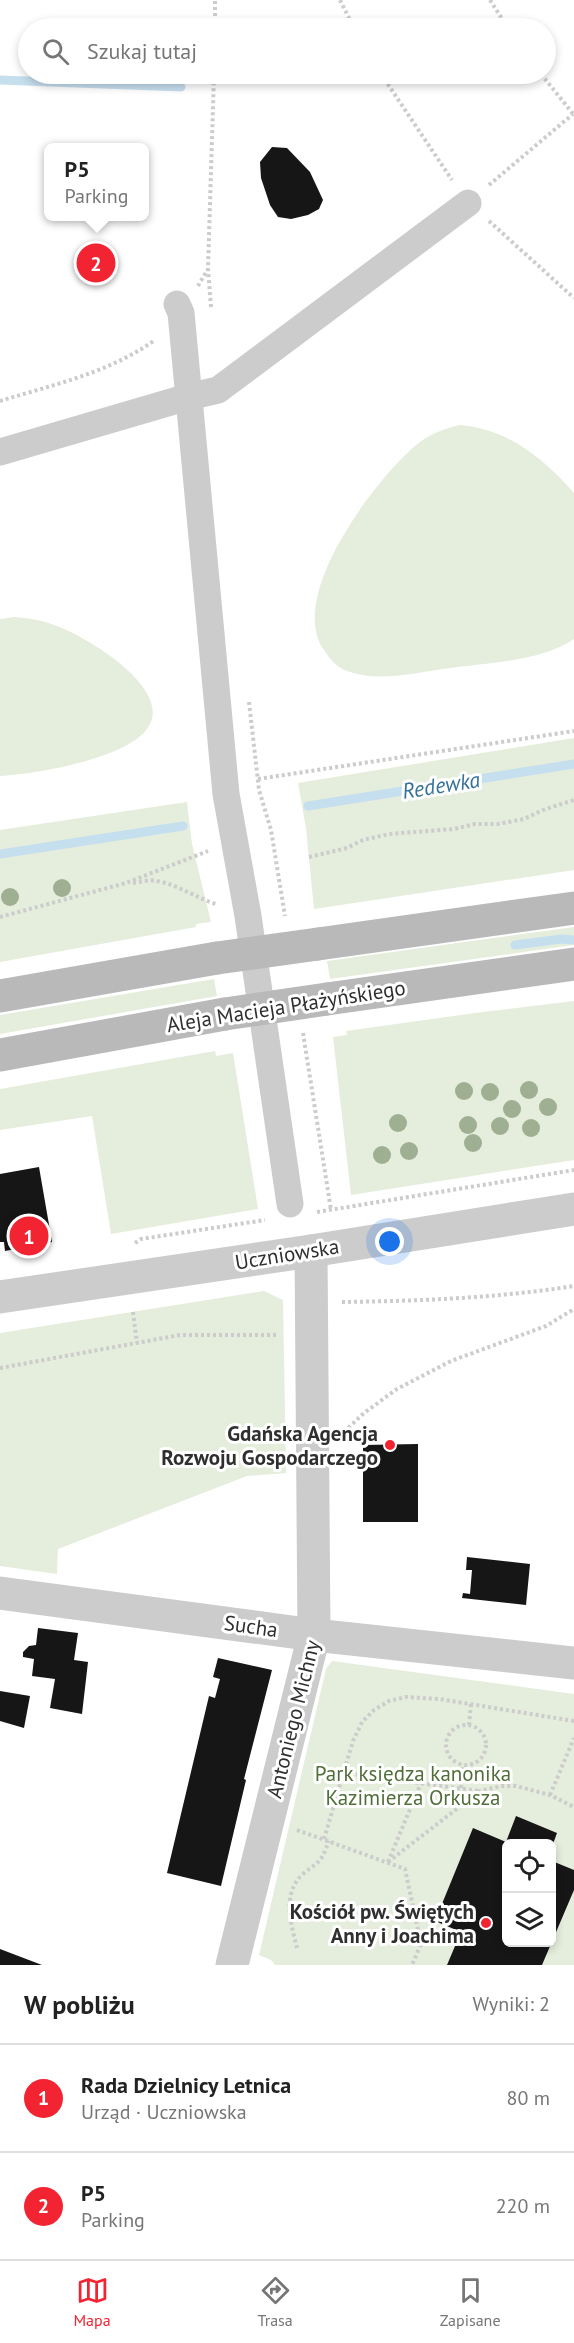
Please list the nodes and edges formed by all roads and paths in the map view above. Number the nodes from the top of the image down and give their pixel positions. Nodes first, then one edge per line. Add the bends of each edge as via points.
1 (215, 0) edge
2 (340, 0) edge
3 (490, 0) edge
4 (215, 18) edge
5 (349, 18) edge
6 (502, 18) edge
7 (214, 84) edge
8 (549, 84) edge
9 (573, 115) edge
10 (468, 203) joint
11 (177, 304) dead end
12 (212, 313) dead end
13 (108, 366) dead end
14 (188, 397) junction
15 (0, 401) edge
16 (0, 453) edge
17 (249, 697) dead end
18 (574, 731) edge
19 (258, 780) junction
20 (574, 800) edge
21 (236, 846) junction
22 (309, 857) dead end
23 (126, 883) junction
24 (574, 908) edge
25 (284, 910) dead end
26 (247, 912) junction
27 (0, 917) edge
28 (574, 964) edge
29 (0, 996) edge
30 (304, 1041) dead end
31 (0, 1054) edge
32 (574, 1170) edge
33 (574, 1209) edge
34 (331, 1210) junction
35 (291, 1212) junction
36 (141, 1239) dead end
37 (311, 1251) junction
38 (574, 1286) edge
39 (0, 1297) edge
40 (574, 1309) edge
41 (133, 1312) dead end
42 (313, 1316) junction
43 (138, 1343) junction
44 (0, 1368) edge
45 (342, 1434) dead end
46 (0, 1593) edge
47 (314, 1635) junction
48 (574, 1663) edge
49 (471, 1704) junction
50 (574, 1721) edge
51 (469, 1725) junction
52 (574, 1738) edge
53 (464, 1764) junction
54 (344, 1773) junction
55 (421, 1783) junction
56 (461, 1788) junction
57 (480, 1791) junction
58 (550, 1795) junction
59 (574, 1808) edge
60 (268, 1819) junction
61 (326, 1840) junction
62 (388, 1862) junction
63 (297, 1948) dead end
64 (232, 1965) edge
65 (412, 1965) edge

1 - 4 path
2 - 5 path
3 - 6 path
7 - 12 path via 208,269
8 - 9 path
9 - 10 path
10 - 14 street via 218,390
11 - 14 street
13 - 15 path
14 - 16 street
14 - 21 street via 226,794
17 - 19 path
18 - 19 path
19 - 25 path
20 - 22 path via 524,819 389,834
21 - 23 path via 200,852
21 - 26 street
23 - 26 path via 155,880 202,900
23 - 27 path
24 - 29 main road, bridge via 217,958
26 - 35 street
28 - 31 main road, Aleja Macieja Płażyńskiego, bridge via 225,1014
30 - 34 path
32 - 34 path
33 - 37 street, Uczniowska
34 - 35 path
35 - 36 path
37 - 39 street, Uczniowska
37 - 42 street, Antoniego Michny
38 - 42 path
40 - 45 path via 546,1326 451,1361 397,1389
41 - 43 path
42 - 43 path via 269,1336 180,1335
42 - 47 street, Antoniego Michny
43 - 44 path
46 - 47 street, Sucha
47 - 48 street, Sucha
47 - 60 street, Antoniego Michny
49 - 50 path
49 - 51 path
49 - 54 path via 406,1697 389,1701 362,1722
51 - 53 path via 481,1732 486,1747 478,1760
51 - 53 path via 454,1729 446,1742 450,1757
52 - 58 path
53 - 56 path
54 - 55 path
54 - 61 path
55 - 56 path
55 - 62 path
56 - 57 path
57 - 58 path via 516,1786
57 - 62 path
58 - 59 path
60 - 61 path
60 - 64 street, Antoniego Michny
61 - 62 path
61 - 63 path via 322,1860 292,1887 290,1917
62 - 65 path via 405,1869 421,1944

